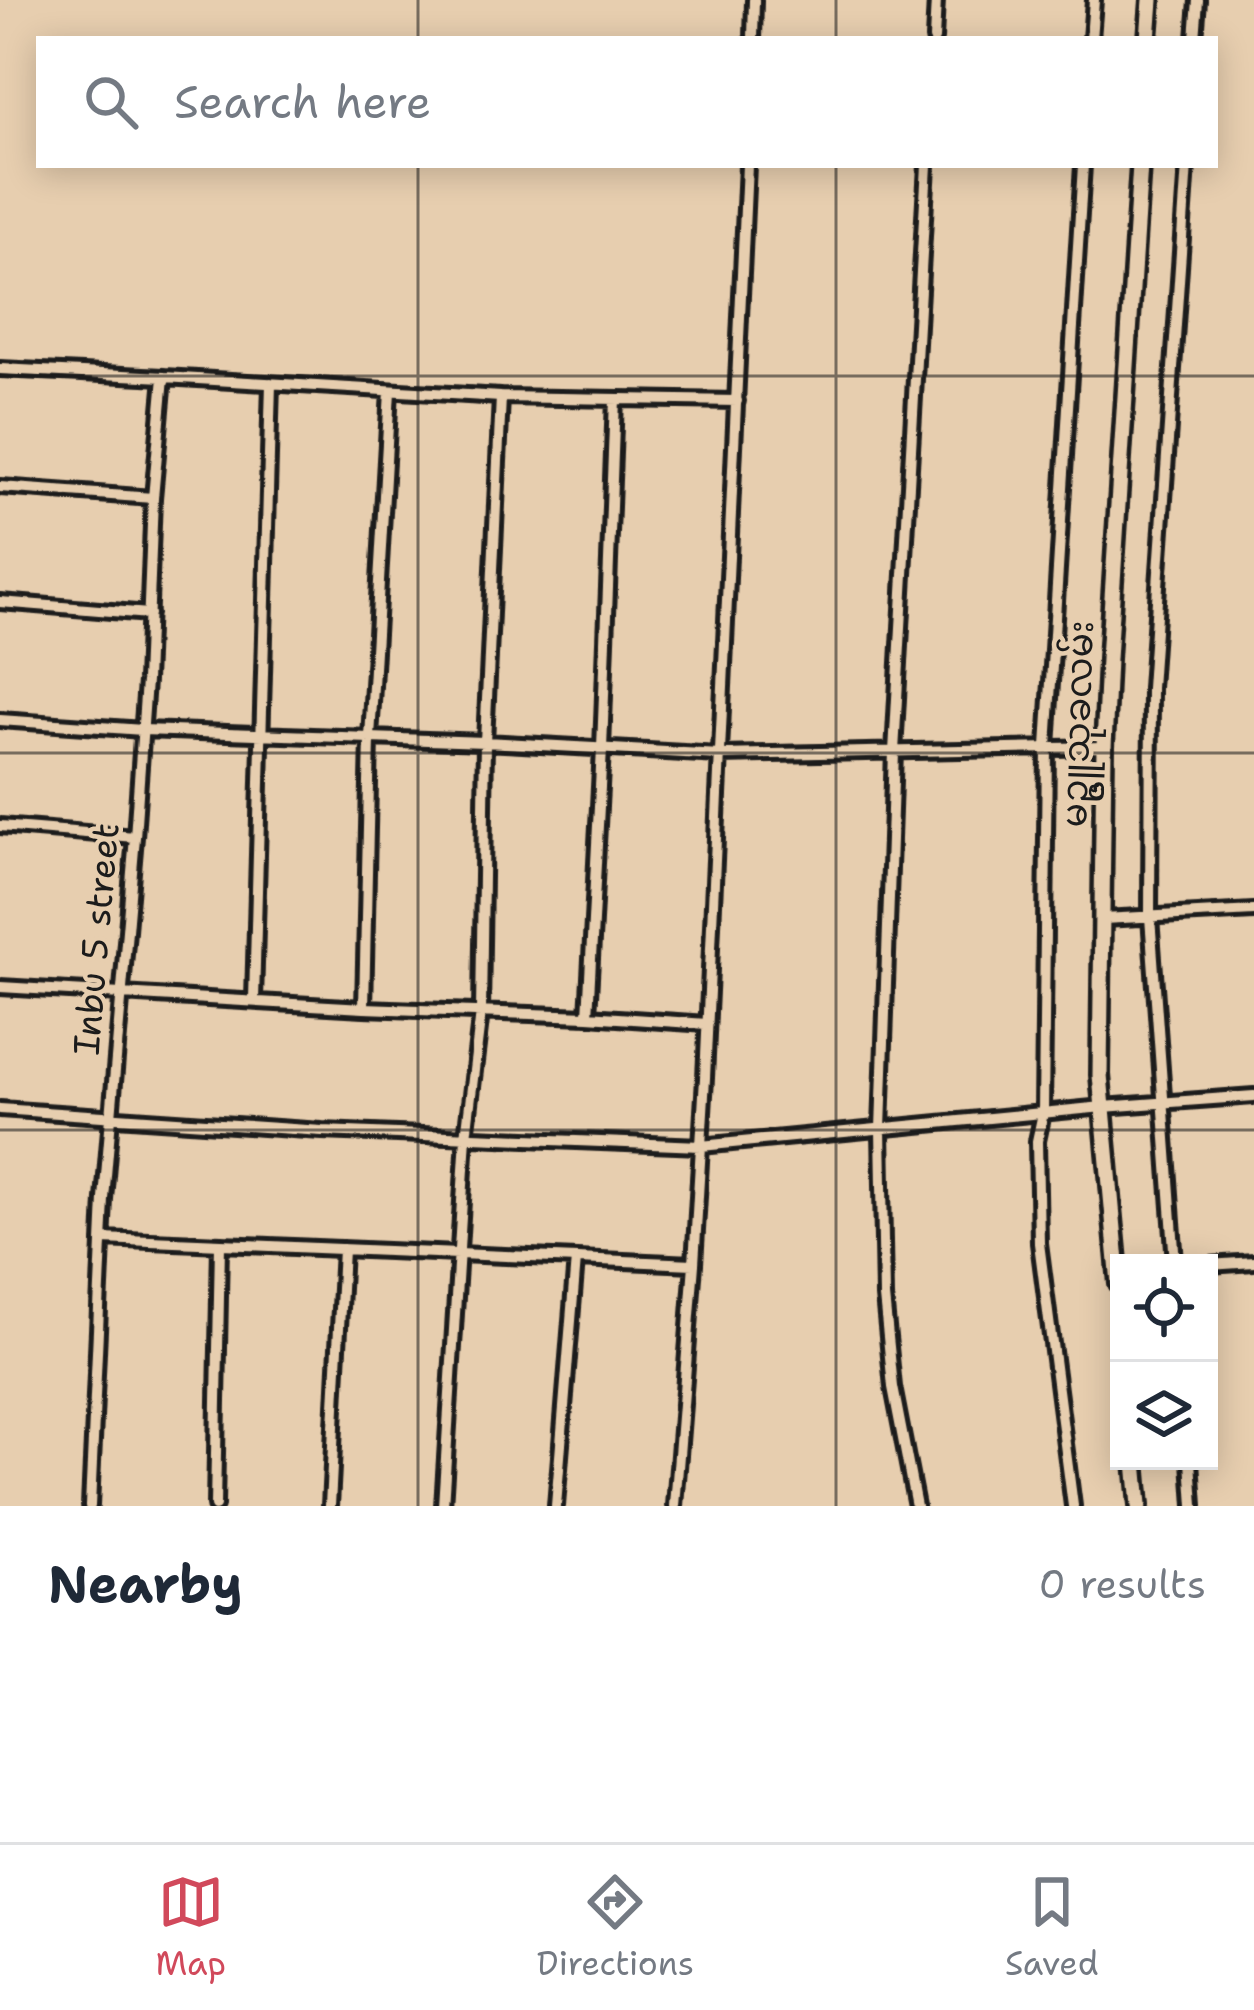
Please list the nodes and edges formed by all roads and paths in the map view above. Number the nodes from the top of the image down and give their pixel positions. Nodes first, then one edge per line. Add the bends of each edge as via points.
1 (754, 0) edge
2 (936, 0) edge
3 (1094, 0) edge
4 (1150, 0) edge
5 (1198, 0) edge
6 (753, 36) edge
7 (934, 36) edge
8 (1091, 36) edge
9 (1148, 36) edge
10 (1196, 36) edge
11 (747, 168) edge
12 (927, 168) edge
13 (1083, 168) edge
14 (1140, 168) edge
15 (1187, 168) edge
16 (0, 370) edge
17 (164, 376) junction
18 (271, 383) junction
19 (390, 391) junction
20 (501, 397) junction
21 (615, 399) junction
22 (737, 401) junction
23 (0, 487) edge
24 (153, 497) junction
25 (0, 602) edge
26 (149, 614) junction
27 (0, 720) edge
28 (143, 730) junction
29 (260, 734) junction
30 (370, 738) junction
31 (484, 742) junction
32 (1047, 747) junction
33 (1104, 747) junction
34 (602, 749) junction
35 (894, 752) junction
36 (719, 755) junction
37 (0, 826) edge
38 (135, 837) junction
39 (1254, 911) edge
40 (1150, 916) junction
41 (1102, 919) junction
42 (0, 987) edge
43 (122, 993) junction
44 (254, 1000) junction
45 (364, 1008) junction
46 (481, 1012) junction
47 (588, 1016) junction
48 (707, 1024) junction
49 (1254, 1096) edge
50 (1164, 1103) junction
51 (1103, 1107) junction
52 (0, 1108) edge
53 (1043, 1113) junction
54 (111, 1116) junction
55 (881, 1129) junction
56 (466, 1137) junction
57 (701, 1146) junction
58 (103, 1239) junction
59 (220, 1244) junction
60 (343, 1250) junction
61 (1116, 1254) edge
62 (1174, 1254) edge
63 (459, 1255) junction
64 (576, 1259) junction
65 (1254, 1262) edge
66 (694, 1264) junction
67 (1218, 1264) edge
68 (1136, 1470) edge
69 (1192, 1470) edge
70 (90, 1506) edge
71 (215, 1506) edge
72 (330, 1506) edge
73 (443, 1506) edge
74 (556, 1506) edge
75 (675, 1506) edge
76 (916, 1506) edge
77 (1073, 1506) edge
78 (1138, 1506) edge
79 (1194, 1506) edge

1 - 6 street
2 - 7 street
3 - 8 street
4 - 9 street
5 - 10 street
11 - 22 street
12 - 35 street
13 - 32 street
14 - 33 street, မဥ္ဇူသုခလမ်း
15 - 40 street via 1151,688
16 - 17 street
17 - 18 street
17 - 24 street, Inbu 5 street
18 - 19 street
18 - 29 street
19 - 20 street
19 - 30 street
20 - 21 street
20 - 31 street
21 - 22 street
21 - 34 street
22 - 36 street
23 - 24 street
24 - 26 street, Inbu 5 street
25 - 26 street
26 - 28 street, Inbu 5 street
27 - 28 street
28 - 29 street
28 - 38 street, Inbu 5 street
29 - 30 street
29 - 44 street
30 - 31 street
30 - 45 street
31 - 34 street
31 - 46 street
32 - 33 street
32 - 35 street
32 - 53 street
33 - 41 street, မဥ္ဇူသုခလမ်း
34 - 36 street
34 - 47 street
35 - 36 street
35 - 55 street
36 - 48 street
37 - 38 street
38 - 43 street, Inbu 5 street
39 - 40 street
40 - 41 street
40 - 50 street
41 - 51 street, မဥ္ဇူသုခလမ်း
42 - 43 street
43 - 44 street
43 - 54 street, Inbu 5 street
44 - 45 street
45 - 46 street
46 - 47 street
46 - 56 street
47 - 48 street
48 - 57 street
49 - 50 street
50 - 51 street
50 - 62 street
51 - 53 street
51 - 61 street, မဥ္ဇူသုခလမ်း
52 - 54 street
53 - 55 street
53 - 77 street via 1036,1141 1039,1243
54 - 56 street
54 - 58 street, Inbu 5 street
55 - 57 street
55 - 76 street via 884,1297
56 - 57 street
56 - 63 street
57 - 66 street
58 - 59 street
58 - 70 street, Inbu 5 street
59 - 60 street
59 - 71 street
60 - 63 street
60 - 72 street
63 - 64 street
63 - 73 street
64 - 66 street
64 - 74 street
65 - 67 street
66 - 75 street
68 - 78 street
69 - 79 street

